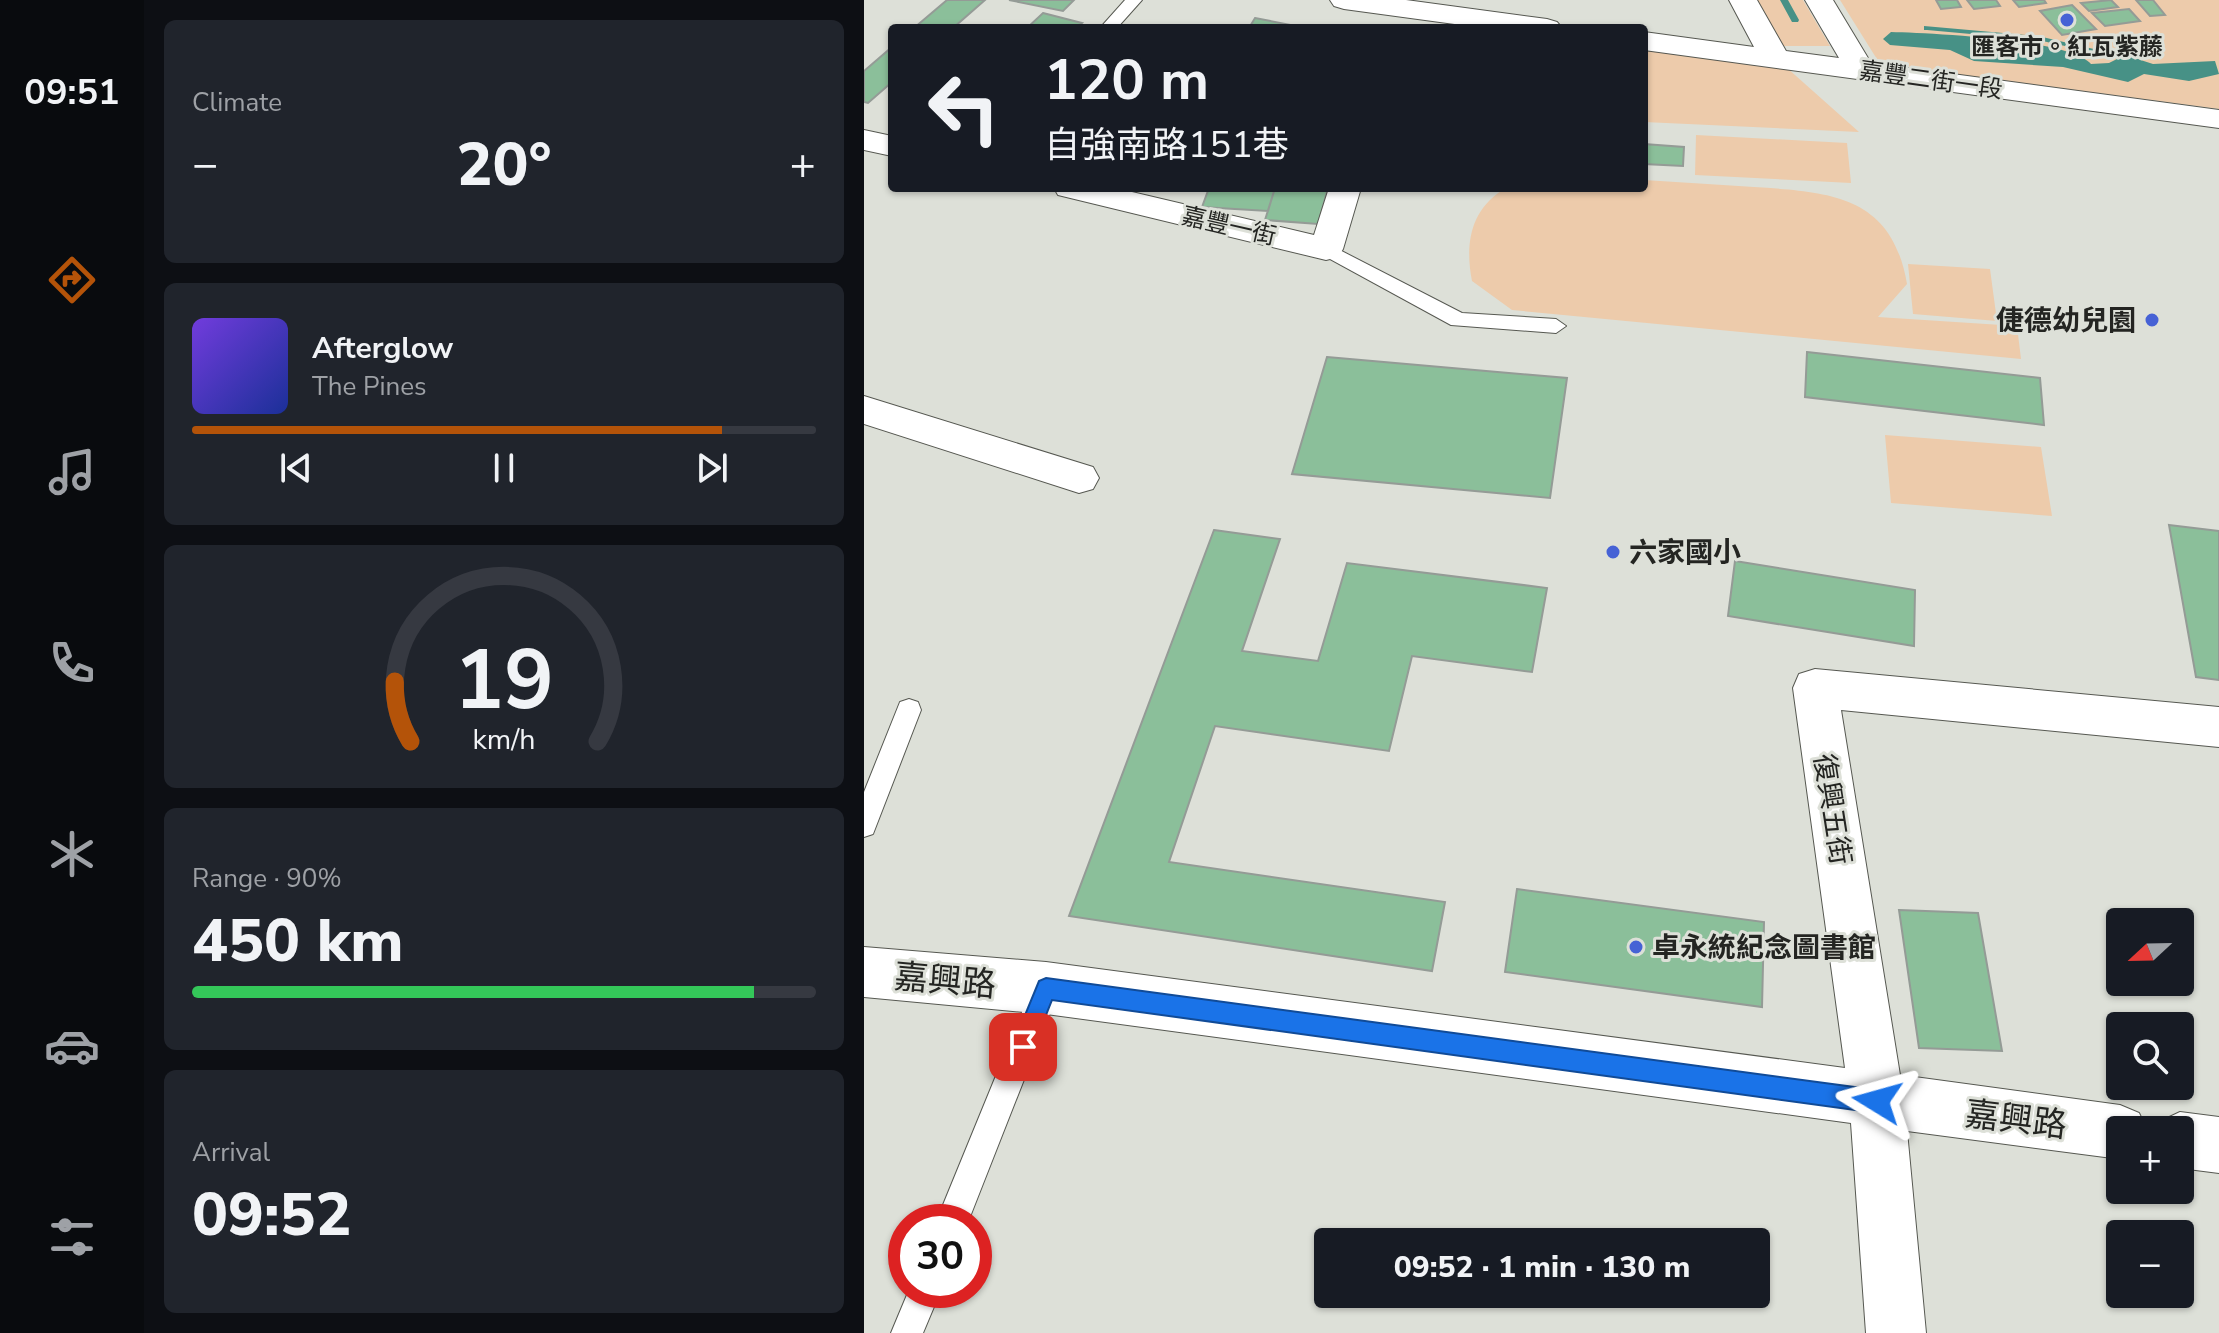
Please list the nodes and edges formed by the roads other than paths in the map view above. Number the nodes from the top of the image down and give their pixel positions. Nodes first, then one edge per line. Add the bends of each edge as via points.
1 (1134, 0) edge
2 (1344, 0) edge
3 (1743, 0) edge
4 (1819, 0) edge
5 (1395, 18) edge
6 (1112, 24) edge
7 (1486, 24) edge
8 (1648, 42) edge
9 (1775, 59) junction
10 (1861, 71) junction
11 (2219, 119) edge
12 (864, 140) edge
13 (888, 145) edge
14 (1087, 192) edge
15 (1344, 192) edge
16 (1326, 249) junction
17 (1556, 326) dead end
18 (864, 410) edge
19 (1079, 478) dead end
20 (909, 710) dead end
21 (2219, 727) edge
22 (864, 825) edge
23 (864, 972) edge
24 (1046, 988) junction
25 (1877, 1101) junction
26 (2106, 1130) edge
27 (2194, 1142) edge
28 (2219, 1145) edge
29 (959, 1204) edge
30 (917, 1308) edge
31 (907, 1333) edge
32 (1896, 1333) edge

1 - 6 lane
2 - 5 street
3 - 9 street
4 - 10 street
5 - 7 street
8 - 9 street, 嘉豐二街一段
9 - 10 street, 嘉豐二街一段
10 - 11 street, 嘉豐二街一段
12 - 13 street
14 - 16 street, 嘉豐一街
15 - 16 street
16 - 17 lane via 1458,320
18 - 19 street
20 - 22 lane
21 - 25 street, 復興五街 via 1815,688
23 - 24 street, 嘉興路
24 - 25 street, 嘉興路
24 - 29 lane
25 - 26 street, 嘉興路
25 - 32 street, 復興五街
27 - 28 street
30 - 31 lane

